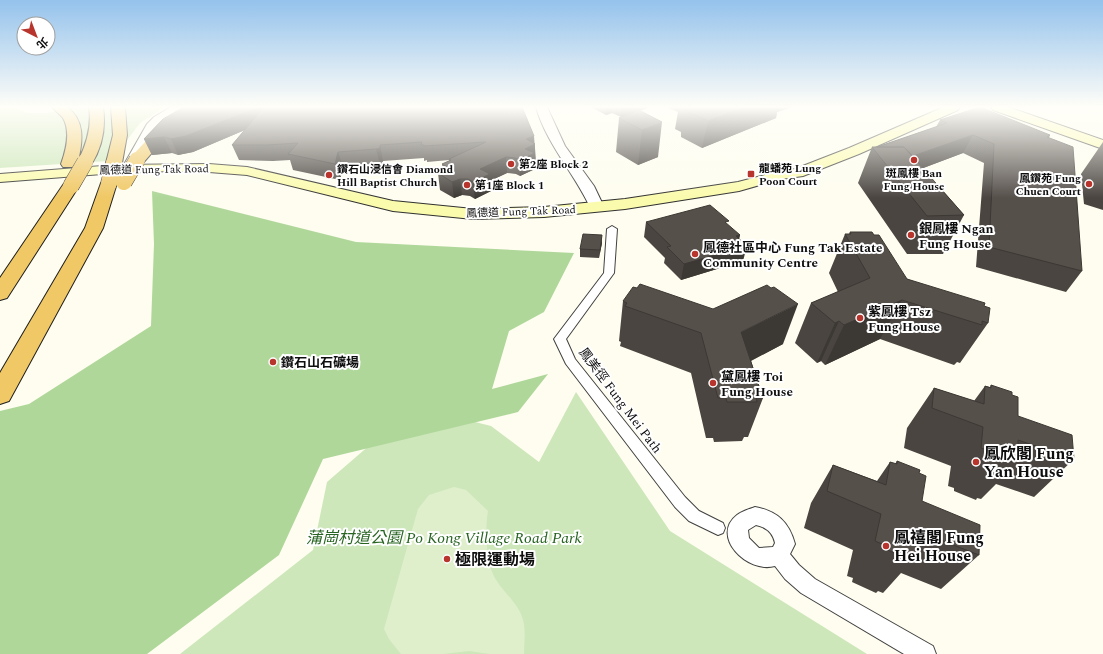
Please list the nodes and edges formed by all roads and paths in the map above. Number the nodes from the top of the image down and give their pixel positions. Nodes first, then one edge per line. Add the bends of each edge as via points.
1 (75, 138) edge
2 (95, 138) edge
3 (119, 138) edge
4 (144, 138) edge
5 (157, 138) edge
6 (556, 138) edge
7 (859, 138) edge
8 (882, 138) edge
9 (1082, 138) edge
10 (1103, 145) edge
11 (780, 175) junction
12 (0, 178) edge
13 (120, 178) junction
14 (65, 187) junction
15 (597, 208) junction
16 (612, 229) dead end
17 (0, 293) edge
18 (0, 394) edge
19 (718, 528) dead end
20 (779, 556) dead end
21 (925, 654) edge

1 - 14 highway
2 - 14 highway, bridge via 94,143
3 - 13 highway, bridge
4 - 13 street
5 - 13 highway, bridge
6 - 15 street via 587,186
7 - 11 main road, 鳳德道 Fung Tak Road via 788,168
8 - 11 main road, 鳳德道 Fung Tak Road via 798,173
9 - 10 main road
11 - 15 main road, 鳳德道 Fung Tak Road via 739,186
12 - 13 main road, 鳳德道 Fung Tak Road
13 - 15 main road, 鳳德道 Fung Tak Road via 187,167 247,172 393,206 473,214
13 - 18 highway via 118,192 100,213
14 - 17 highway via 58,208
16 - 19 street, 鳳美徑 Fung Mei Path via 609,273 560,339 570,361 673,494 694,516
20 - 21 street via 808,586

